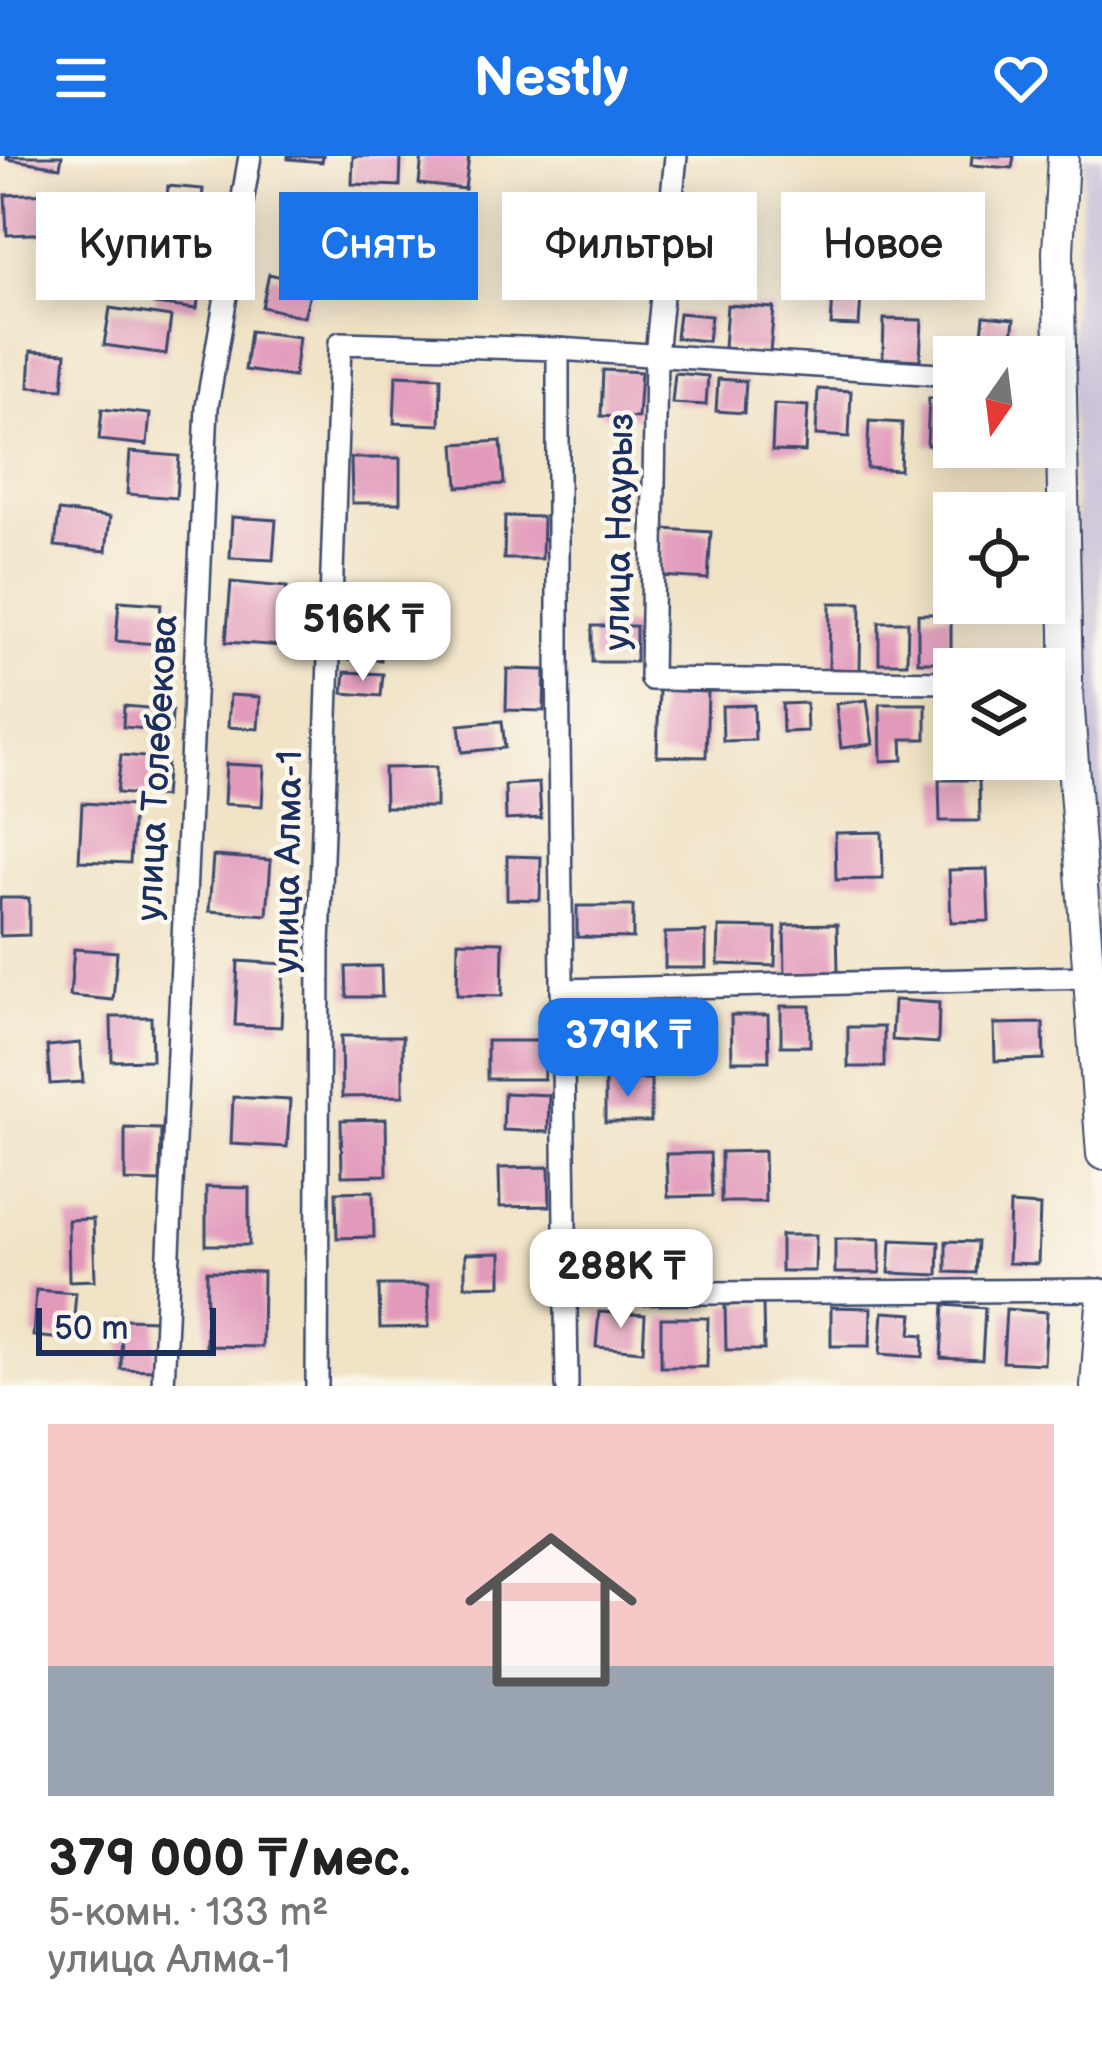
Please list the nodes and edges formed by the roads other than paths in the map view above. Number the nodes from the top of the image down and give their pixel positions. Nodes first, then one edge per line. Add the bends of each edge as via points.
1 (250, 156) edge
2 (676, 156) edge
3 (1063, 156) edge
4 (1054, 336) edge
5 (558, 349) junction
6 (656, 356) junction
7 (933, 374) edge
8 (1053, 468) edge
9 (1056, 648) edge
10 (933, 682) edge
11 (1065, 766) edge
12 (1088, 977) junction
13 (562, 991) junction
14 (1102, 1154) edge
15 (1102, 1290) edge
16 (568, 1294) junction
17 (1102, 1304) edge
18 (164, 1386) edge
19 (317, 1386) edge
20 (567, 1386) edge
21 (1096, 1386) edge

1 - 18 street, улица Толебекова via 207,407
2 - 6 street, улица Наурыз
3 - 4 main road
5 - 6 street, улица Алма-1
5 - 13 street
5 - 19 street, улица Алма-1 via 340,343 320,945
6 - 7 street, улица Алма-1
6 - 10 street, улица Наурыз via 651,679
8 - 9 main road
11 - 12 main road
12 - 13 street
12 - 14 main road
13 - 16 street
15 - 16 street
16 - 20 street
17 - 21 main road

